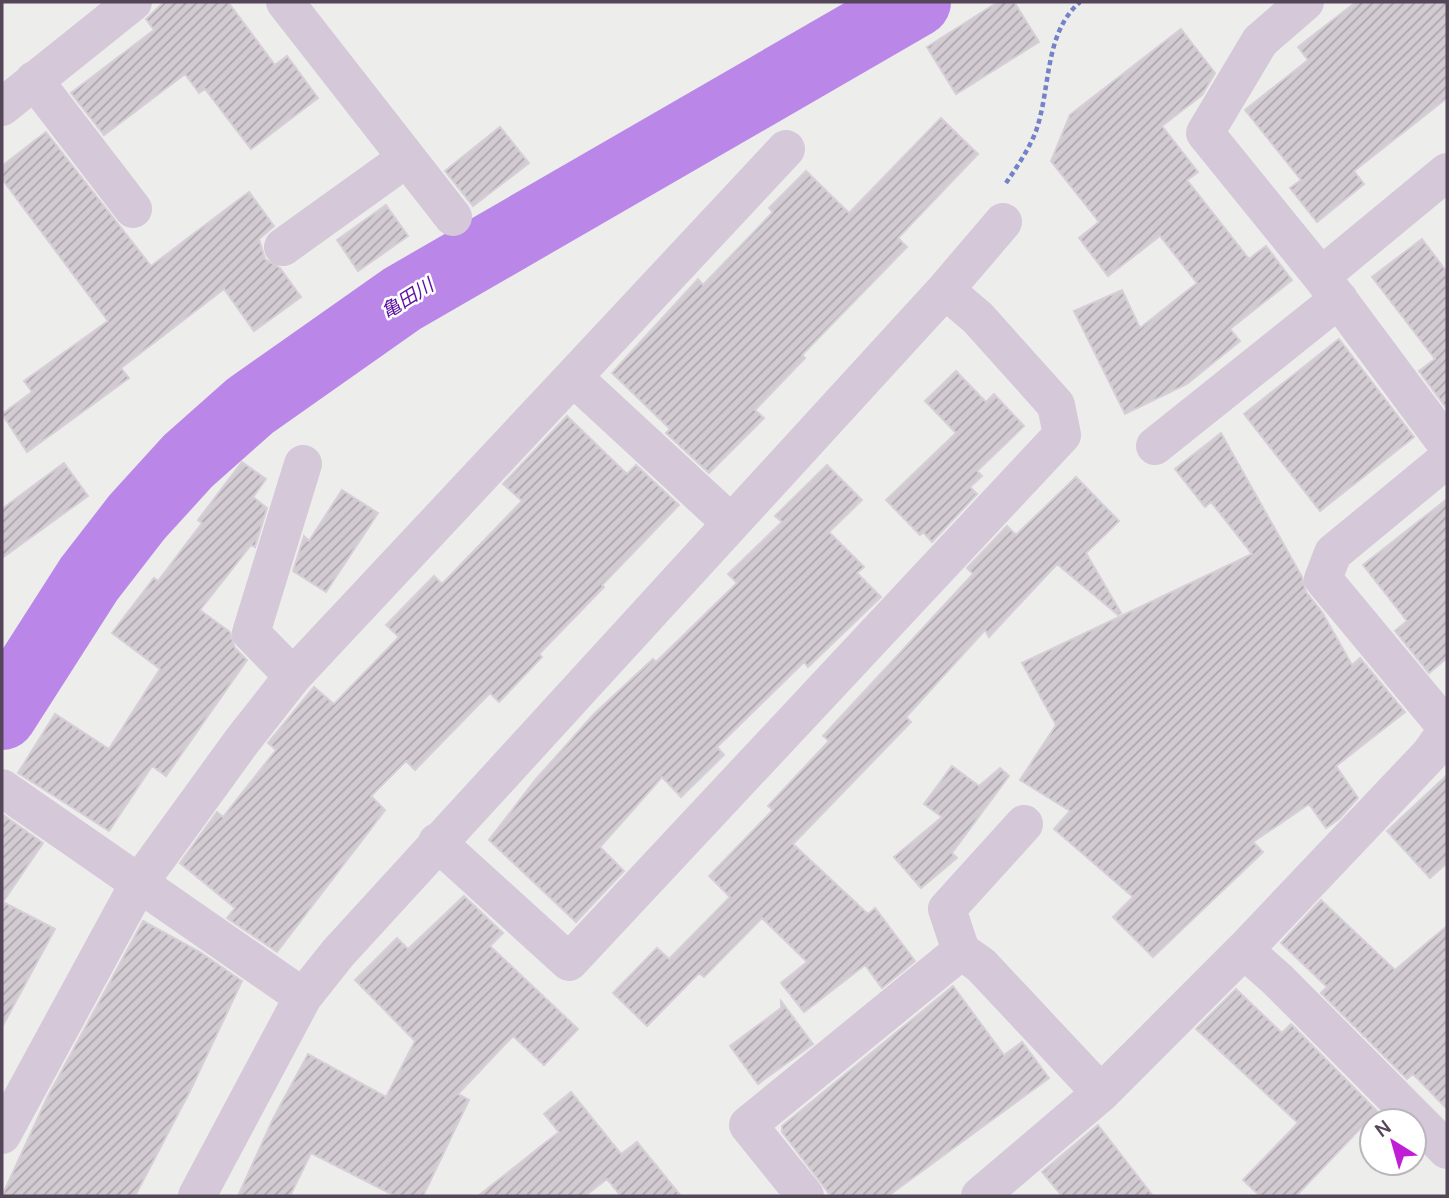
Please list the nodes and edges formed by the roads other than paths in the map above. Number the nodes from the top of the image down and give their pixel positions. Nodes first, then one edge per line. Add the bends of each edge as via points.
1 (133, 2) edge
2 (285, 2) edge
3 (1306, 2) edge
4 (34, 80) junction
5 (2, 107) edge
6 (786, 149) dead end
7 (407, 158) junction
8 (1447, 172) edge
9 (133, 209) dead end
10 (453, 217) dead end
11 (1003, 222) road end
12 (283, 247) dead end
13 (1330, 288) junction
14 (945, 290) junction
15 (573, 377) junction
16 (1447, 445) edge
17 (1155, 446) dead end
18 (1447, 459) edge
19 (303, 464) dead end
20 (731, 523) junction
21 (293, 676) junction
22 (1447, 729) edge
23 (2, 788) edge
24 (1024, 824) dead end
25 (437, 842) junction
26 (139, 883) junction
27 (1244, 950) junction
28 (961, 951) junction
29 (303, 997) junction
30 (1101, 1093) junction
31 (2, 1135) edge
32 (1447, 1150) edge
33 (197, 1196) edge
34 (805, 1196) edge
35 (980, 1196) edge

1 - 4 street
2 - 7 street
3 - 13 street via 1259,41 1206,133
4 - 5 street
4 - 9 street
6 - 15 street
7 - 10 street
7 - 12 street
8 - 13 street
11 - 14 street
13 - 16 street
13 - 17 street
14 - 20 street
14 - 25 street via 978,318 1056,405 1062,435 569,962
15 - 20 street
15 - 21 street
18 - 22 street via 1333,553 1323,579
19 - 21 street via 251,633
20 - 25 street
21 - 26 street
22 - 27 street via 1430,754
23 - 26 street
24 - 28 street via 947,909
25 - 29 street
26 - 29 street
26 - 31 street
27 - 30 street
27 - 32 street
28 - 30 street via 981,965
28 - 34 street via 748,1125
29 - 33 street
30 - 35 street

